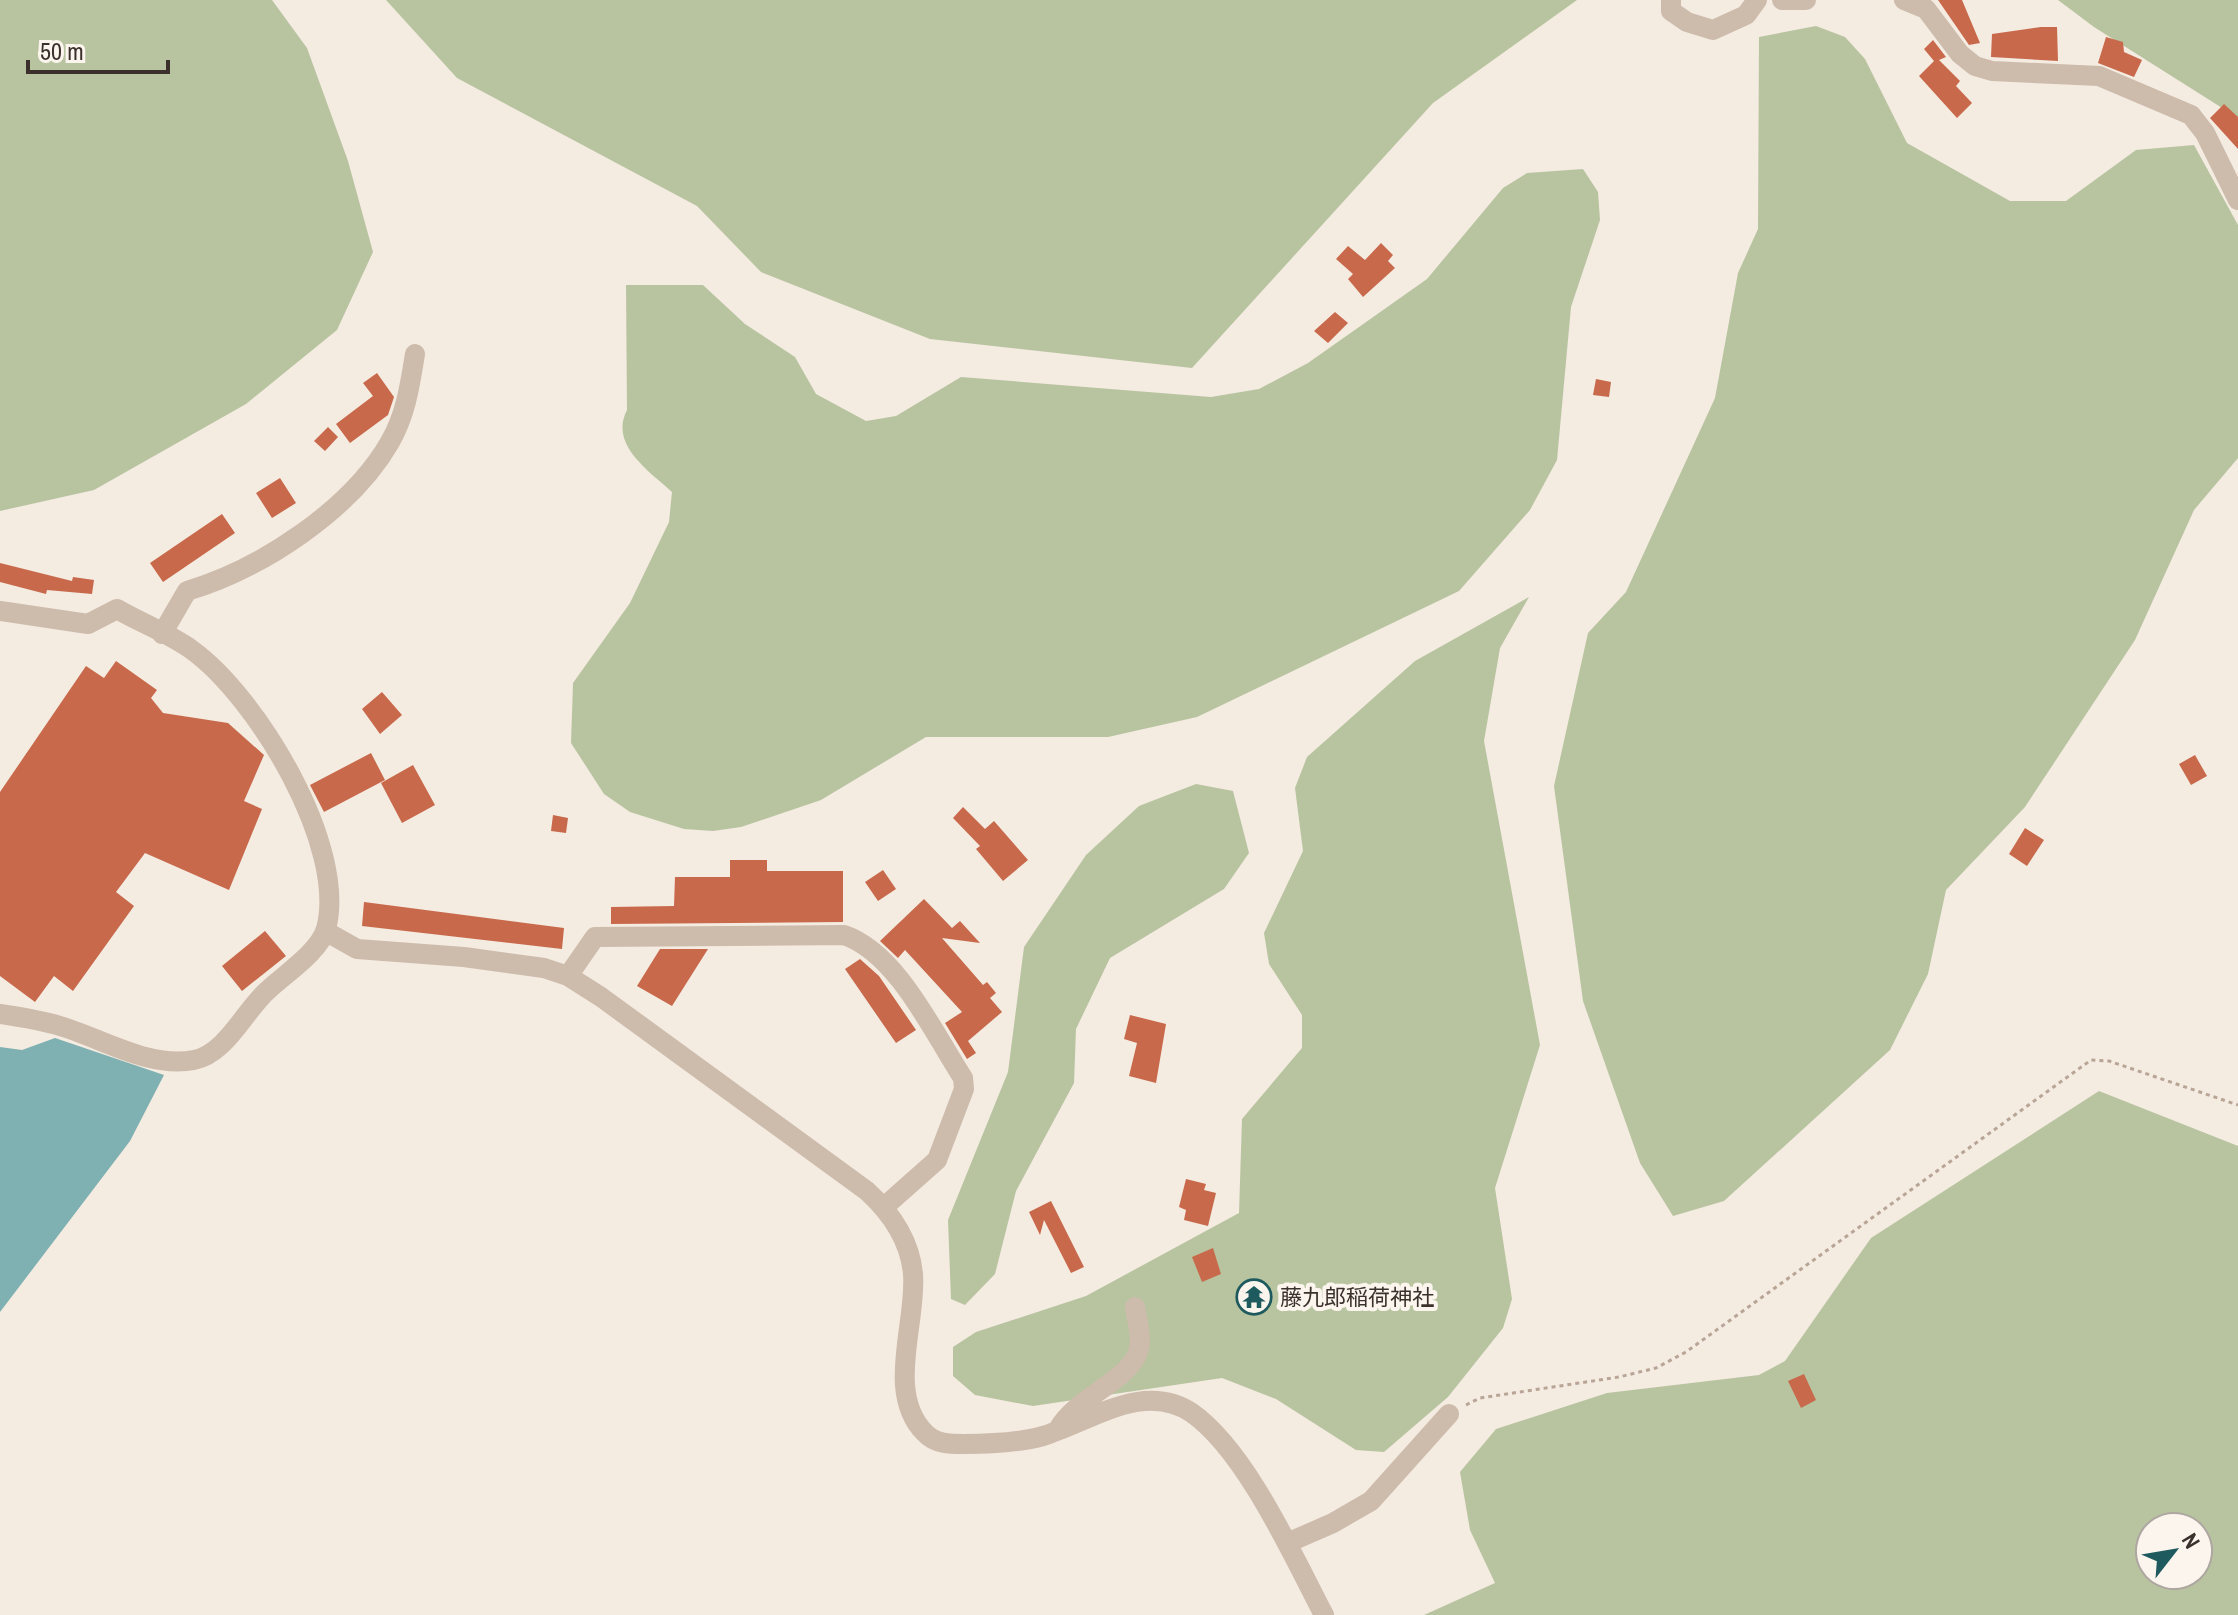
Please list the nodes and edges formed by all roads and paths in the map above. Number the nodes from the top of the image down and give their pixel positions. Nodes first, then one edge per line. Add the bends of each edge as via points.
1 (1671, 0) edge
2 (1757, 0) edge
3 (1782, 0) edge
4 (1806, 0) edge
5 (1904, 0) edge
6 (2238, 200) edge
7 (415, 354) dead end
8 (0, 611) edge
9 (162, 634) junction
10 (325, 931) junction
11 (568, 976) junction
12 (0, 1014) edge
13 (2238, 1105) edge
14 (884, 1207) junction
15 (1135, 1307) dead end
16 (1449, 1414) joint
17 (1059, 1430) junction
18 (1287, 1543) junction
19 (1324, 1615) edge

1 - 2 street via 1671,11 1713,30 1746,15
3 - 4 street
5 - 6 street via 1926,9 1975,66 2099,76 2191,115
7 - 9 street via 408,401 390,442 349,493 322,520 219,582 187,591
8 - 9 street via 88,624 117,609
9 - 10 street via 192,650 236,691 268,737 318,831 330,885
10 - 11 street via 357,949 511,962
10 - 12 street via 229,1035 197,1060 152,1057 60,1026
11 - 14 street
11 - 14 street via 595,937 844,935 861,941 895,972 963,1078 964,1089 937,1160
13 - 16 path via 2109,1061 2091,1060 1686,1352 1656,1368 1480,1398
14 - 17 street via 901,1234 913,1273 907,1395 915,1421 943,1444 983,1444
15 - 17 street via 1138,1353 1130,1366 1078,1404
16 - 18 street via 1371,1501
17 - 18 street via 1148,1399 1171,1402 1192,1413 1239,1465
18 - 19 street

